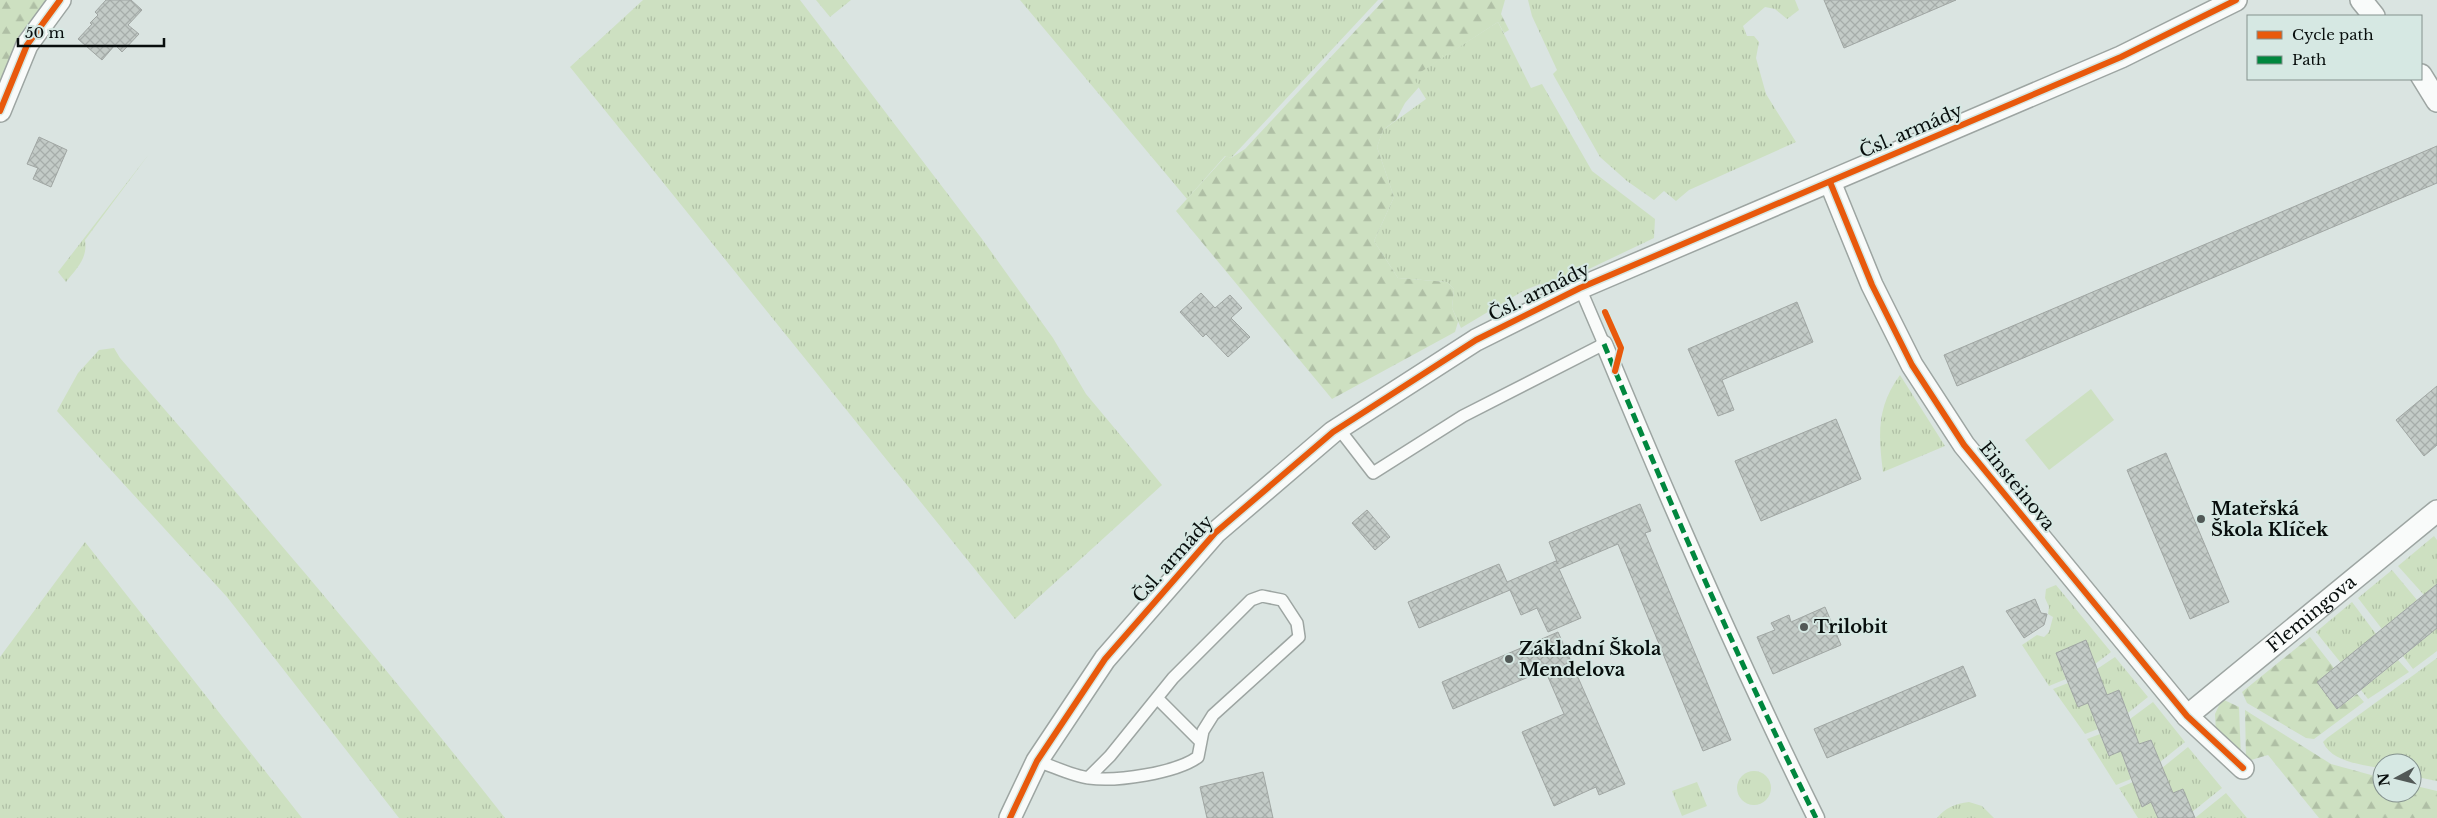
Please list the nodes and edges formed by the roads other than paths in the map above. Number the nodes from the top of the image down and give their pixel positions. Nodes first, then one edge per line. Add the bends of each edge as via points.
1 (60, 0) edge
2 (2236, 0) edge
3 (2361, 0) edge
4 (2373, 15) edge
5 (2422, 77) edge
6 (2437, 101) edge
7 (0, 112) edge
8 (1830, 182) junction
9 (1580, 288) junction
10 (1604, 344) junction
11 (1339, 429) junction
12 (2437, 511) edge
13 (1158, 698) junction
14 (2187, 716) junction
15 (1201, 742) junction
16 (1037, 761) junction
17 (2243, 768) dead end
18 (1088, 778) junction
19 (1010, 818) edge
20 (1816, 818) edge

1 - 7 street via 27,45
2 - 8 street, Čsl. armády via 2122,58
3 - 4 street
5 - 6 street
8 - 9 street, Čsl. armády
8 - 14 street, Einsteinova via 1872,285 1912,365 1964,445
9 - 10 lane
9 - 11 street, Čsl. armády via 1476,340
10 - 11 lane via 1463,416 1373,472
10 - 20 street via 1693,555
11 - 16 street, Čsl. armády via 1215,533 1105,659
12 - 14 street, Flemingova
13 - 15 lane
13 - 15 lane via 1251,600 1262,596 1282,600 1297,623 1298,637 1213,716 1202,731
13 - 18 lane
14 - 17 street, Einsteinova
15 - 18 lane via 1198,757 1177,766 1129,776
16 - 18 lane
16 - 19 street, Čsl. armády

